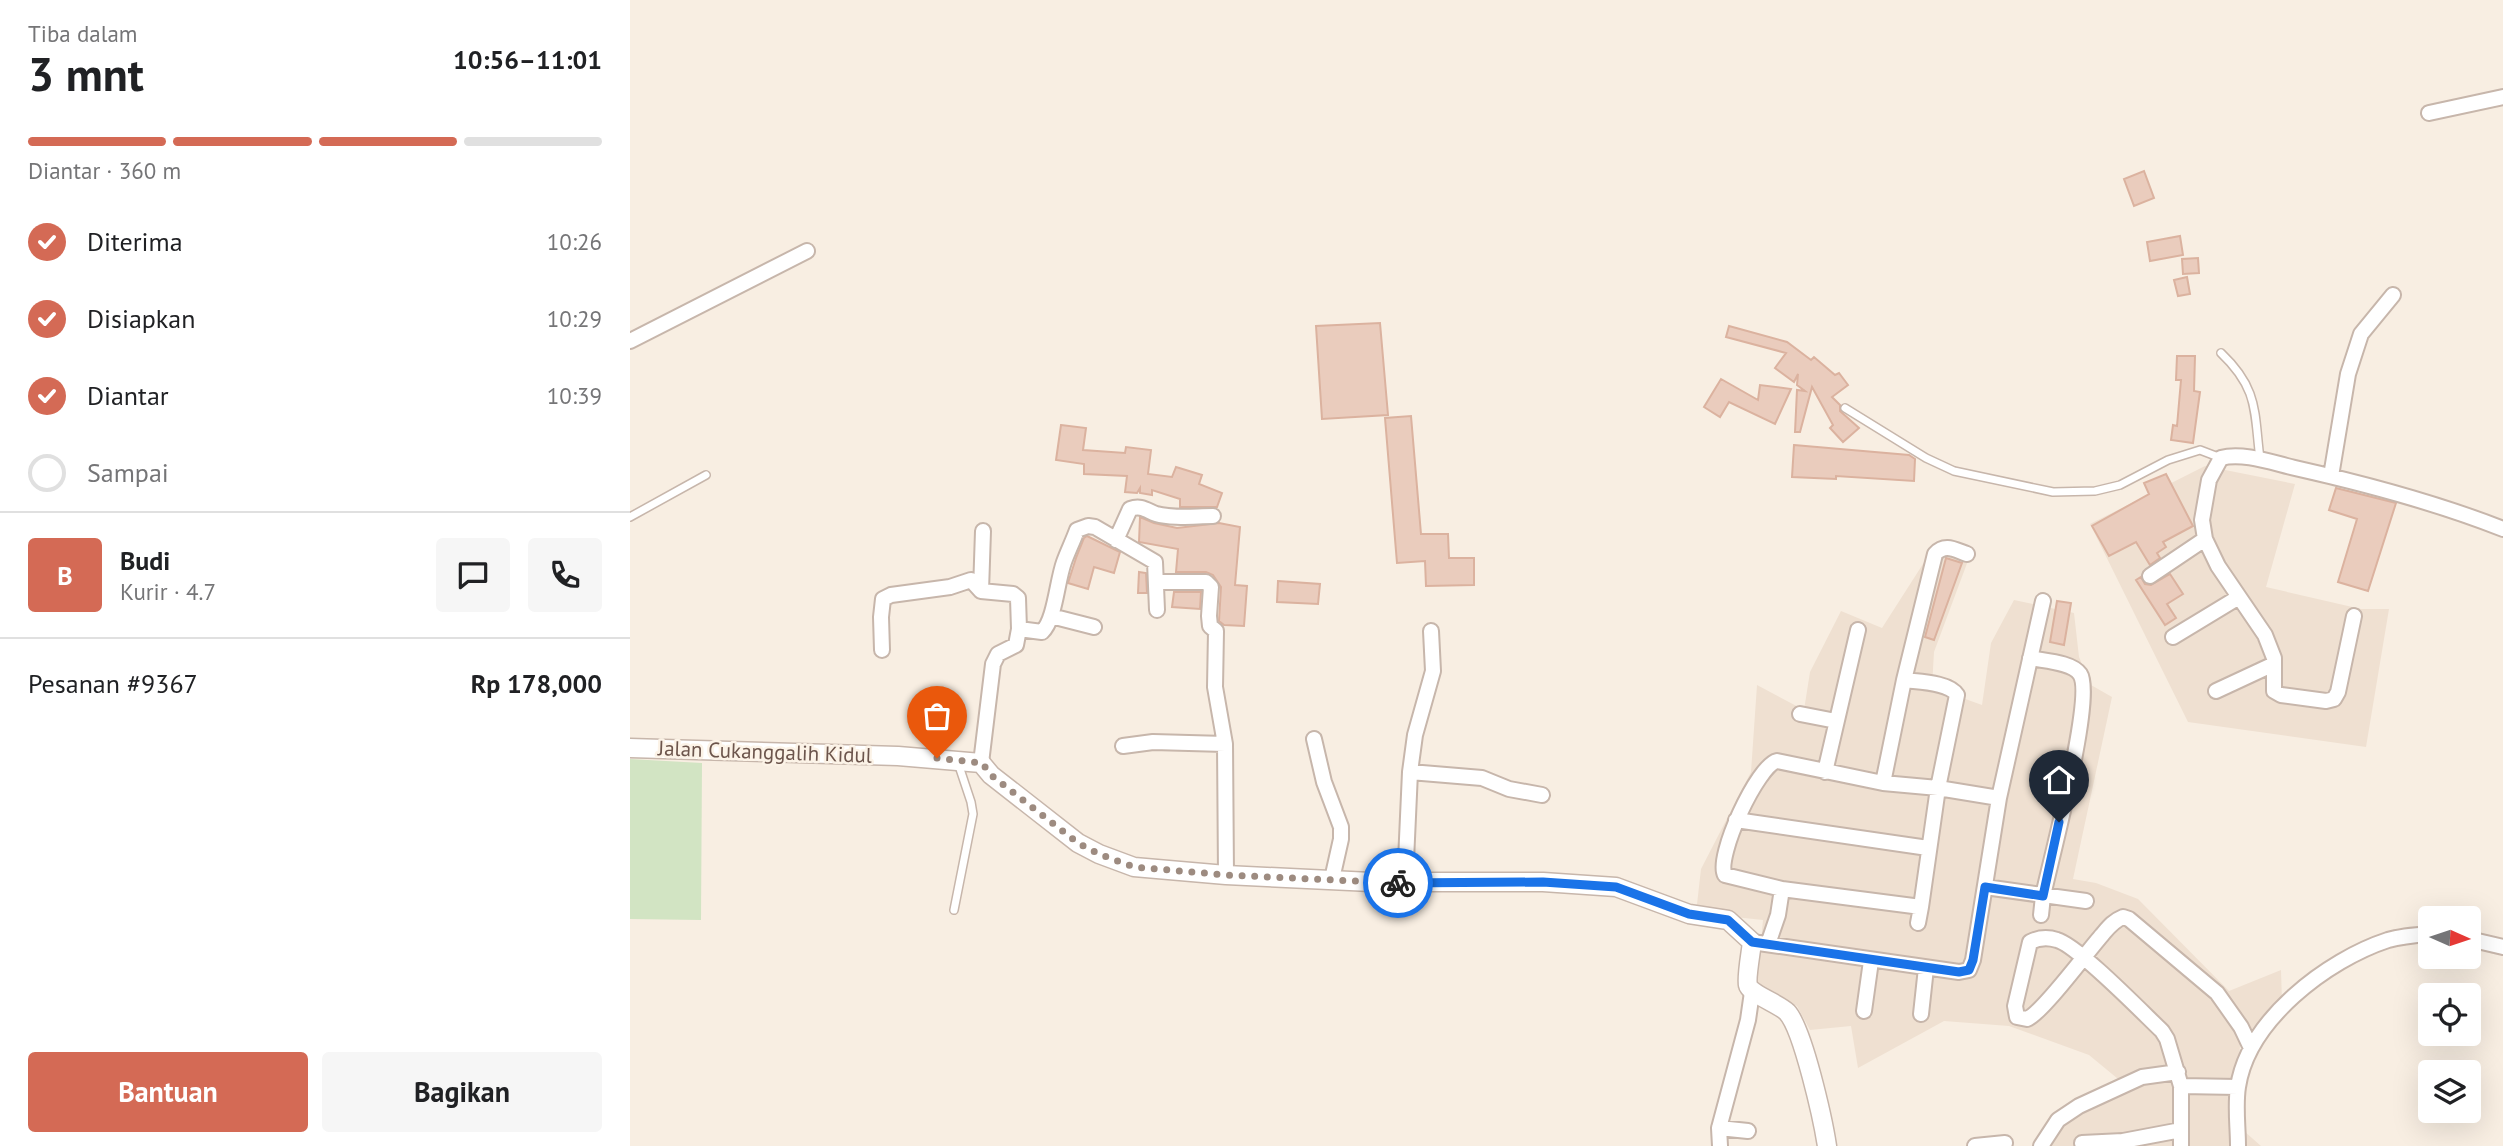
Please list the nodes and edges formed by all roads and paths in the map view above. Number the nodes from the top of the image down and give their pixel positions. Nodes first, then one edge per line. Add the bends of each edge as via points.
1 (2503, 97) edge
2 (2429, 113) dead end
3 (807, 251) dead end
4 (2393, 295) dead end
5 (630, 341) edge
6 (2221, 353) dead end
7 (1845, 408) dead end
8 (2221, 458) junction
9 (2260, 460) junction
10 (706, 475) dead end
11 (2331, 476) junction
12 (1213, 516) dead end
13 (630, 517) edge
14 (2503, 529) edge
15 (983, 531) dead end
16 (2205, 539) junction
17 (1115, 540) junction
18 (1967, 554) dead end
19 (2150, 576) dead end
20 (1157, 582) junction
21 (981, 592) junction
22 (2238, 597) junction
23 (2043, 601) dead end
24 (1157, 610) dead end
25 (1051, 616) junction
26 (2354, 616) dead end
27 (1094, 627) dead end
28 (1018, 629) junction
29 (1858, 630) dead end
30 (1431, 631) dead end
31 (2173, 637) dead end
32 (883, 650) dead end
33 (2030, 658) junction
34 (2274, 664) junction
35 (1904, 680) junction
36 (2216, 691) dead end
37 (1800, 714) dead end
38 (1836, 721) junction
39 (1314, 738) dead end
40 (1225, 744) junction
41 (1123, 746) dead end
42 (630, 747) edge
43 (957, 759) junction
44 (982, 763) junction
45 (1410, 772) junction
46 (1825, 772) junction
47 (1883, 783) junction
48 (1938, 788) junction
49 (1542, 795) dead end
50 (1999, 798) junction
51 (1736, 820) junction
52 (1928, 848) junction
53 (1226, 875) junction
54 (1332, 879) junction
55 (1405, 883) junction
56 (1985, 887) junction
57 (1782, 889) junction
58 (2043, 896) junction
59 (2086, 901) dead end
60 (1921, 907) junction
61 (954, 910) dead end
62 (2041, 915) dead end
63 (1918, 923) dead end
64 (2418, 936) edge
65 (1760, 943) junction
66 (2482, 943) edge
67 (2503, 947) edge
68 (2082, 957) junction
69 (1871, 961) junction
70 (1926, 968) junction
71 (1752, 992) junction
72 (1864, 1011) dead end
73 (1921, 1014) dead end
74 (2250, 1048) junction
75 (2180, 1079) junction
76 (2238, 1087) junction
77 (1719, 1128) junction
78 (2181, 1130) junction
79 (1748, 1131) dead end
80 (2005, 1143) dead end
81 (2082, 1143) dead end
82 (2123, 1143) edge
83 (1720, 1146) edge
84 (1827, 1146) edge
85 (1975, 1146) edge
86 (2041, 1146) edge
87 (2181, 1146) edge
88 (2238, 1146) edge

1 - 2 street
3 - 5 street
4 - 11 street via 2361,334 2348,374
6 - 9 lane via 2252,394
7 - 8 lane via 1954,471 2053,492 2120,485 2168,460 2200,450
8 - 9 street
8 - 16 street via 2209,480 2202,520
9 - 11 street
10 - 13 lane
11 - 14 street via 2376,486
12 - 17 street via 1164,515 1134,507
15 - 21 street
16 - 19 street
16 - 22 street
17 - 20 street via 1152,559
17 - 25 street via 1095,527 1077,530
18 - 35 street via 1946,547 1935,554
20 - 24 street
20 - 40 street via 1206,582 1211,587 1215,687
21 - 28 street via 1018,598
21 - 32 street via 971,580 883,599
22 - 31 street
22 - 34 street via 2265,635
23 - 33 street
25 - 27 street
25 - 28 street via 1042,632
26 - 34 street via 2334,699 2280,695 2272,687
28 - 44 street via 1016,645 998,654 993,664
29 - 38 street
30 - 45 street via 1433,671
33 - 50 street
33 - 58 street via 2078,671 2083,688 2080,724
34 - 36 street
35 - 47 street
35 - 48 street via 1945,686 1957,695
37 - 38 street
38 - 46 street
39 - 54 street via 1341,827
40 - 41 street
40 - 53 street
42 - 43 street, Jalan Cukanggalih Kidul
43 - 44 street, Jalan Cukanggalih Kidul
43 - 61 lane via 973,814
44 - 53 street via 1050,823 1099,854 1134,867
45 - 49 street via 1482,778
45 - 55 street
46 - 47 street
46 - 51 street via 1771,762
47 - 48 street
48 - 50 street
48 - 52 street
50 - 56 street
51 - 52 street
51 - 57 street via 1721,869 1725,875
52 - 60 street
53 - 54 street
54 - 55 street
55 - 65 street via 1543,882 1616,887 1689,914 1728,920
56 - 58 street
56 - 70 street via 1969,970
57 - 60 street
57 - 65 street via 1778,915
58 - 59 street
58 - 62 street
60 - 63 street
64 - 74 street via 2389,939 2301,989
65 - 69 street
65 - 71 street via 1748,985
66 - 67 street
68 - 68 street via 2059,940 2030,942 2015,1006 2017,1017 2027,1019 2037,1013
68 - 74 street via 2113,922 2129,919 2217,993
68 - 75 street via 2162,1031
69 - 70 street
69 - 72 street
70 - 73 street
71 - 77 street
71 - 84 street via 1786,1011 1797,1029
74 - 76 street
75 - 76 street
75 - 78 street
75 - 86 street via 2142,1077 2079,1106 2058,1120
76 - 88 street
77 - 79 street
77 - 83 street
78 - 82 street
78 - 87 street
80 - 85 street
81 - 82 street

